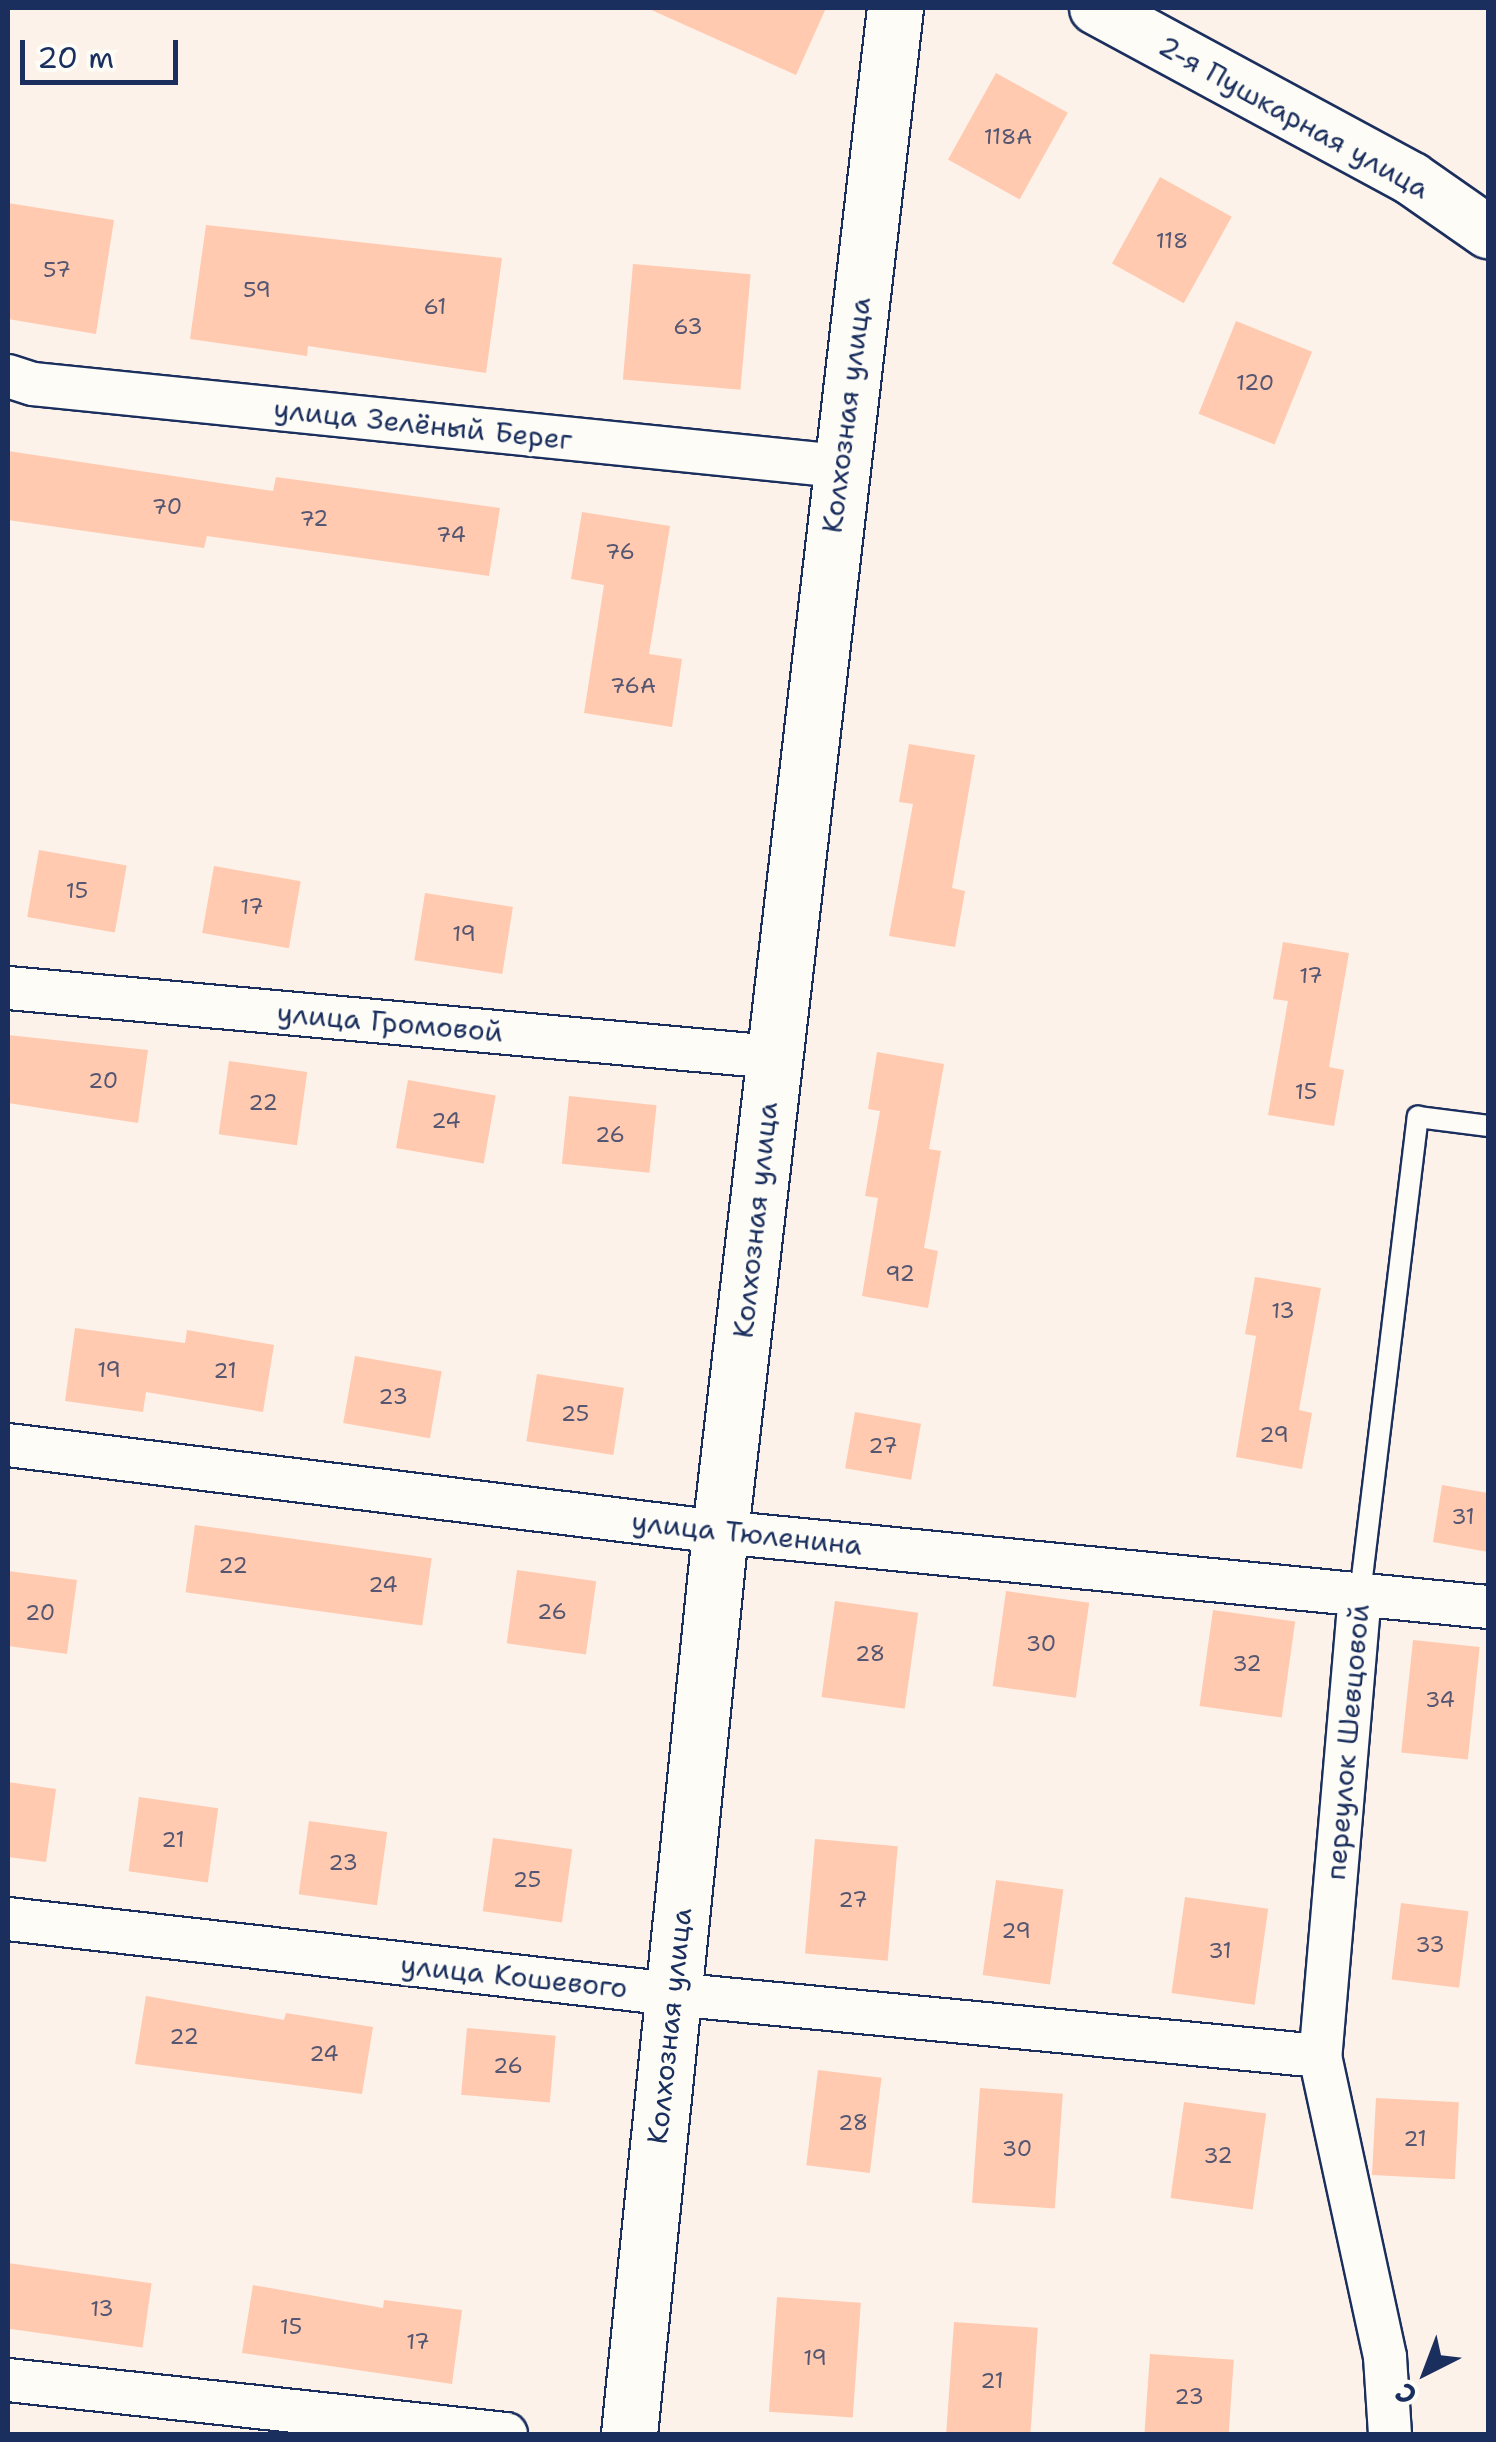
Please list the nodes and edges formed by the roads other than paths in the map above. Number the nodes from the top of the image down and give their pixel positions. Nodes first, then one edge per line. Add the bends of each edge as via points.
1 (894, 8) edge
2 (1096, 8) edge
3 (1488, 232) edge
4 (8, 376) edge
5 (839, 466) junction
6 (8, 988) edge
7 (773, 1057) junction
8 (1488, 1126) edge
9 (8, 1444) edge
10 (720, 1532) junction
11 (1360, 1594) junction
12 (1488, 1607) edge
13 (8, 1919) edge
14 (672, 1994) junction
15 (1320, 2056) junction
16 (8, 2380) edge
17 (506, 2434) edge
18 (630, 2434) edge
19 (1390, 2434) edge

1 - 5 main road, Колхозная улица
2 - 3 street, 2-я Пушкарная улица via 1412,179
4 - 5 street, улица Зелёный Берег via 32,384
5 - 7 main road, Колхозная улица
6 - 7 street, улица Громовой
7 - 10 main road, Колхозная улица
8 - 11 lane, переулок Шевцовой via 1418,1117
9 - 10 street, улица Тюленина
10 - 11 street, улица Тюленина
10 - 14 main road, Колхозная улица
11 - 12 street, улица Тюленина
11 - 15 street, переулок Шевцовой
13 - 14 street, улица Кошевого
14 - 15 street, улица Кошевого
14 - 18 main road, Колхозная улица
15 - 19 street, переулок Шевцовой via 1384,2356
16 - 17 street

